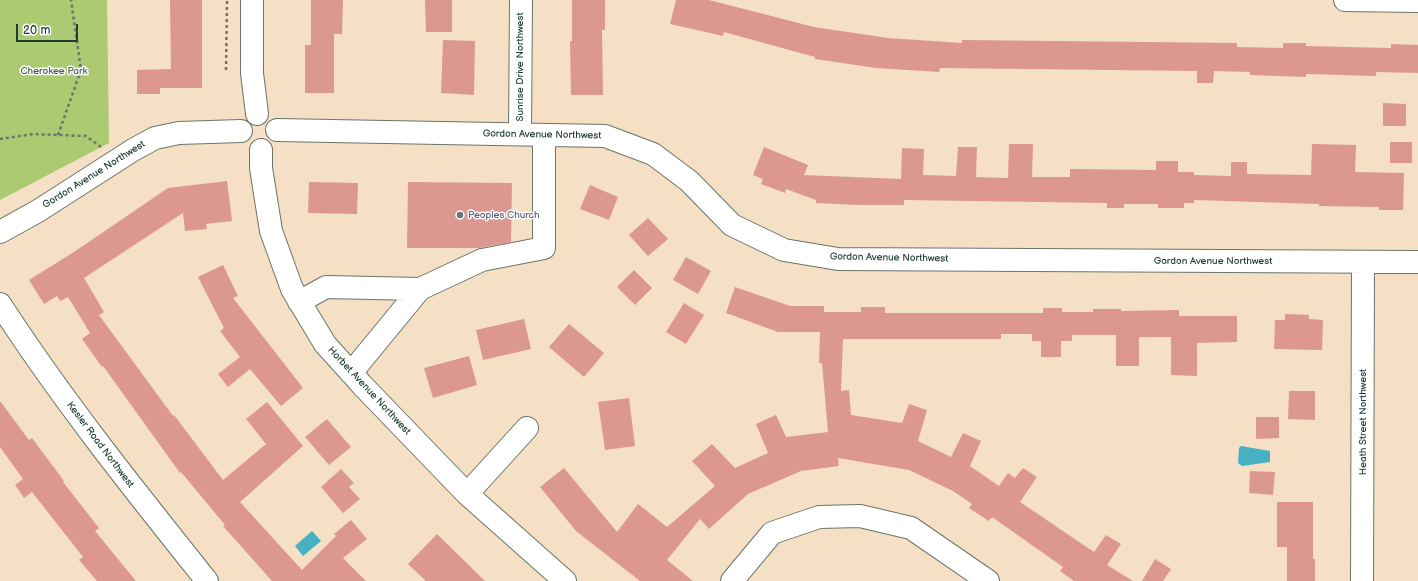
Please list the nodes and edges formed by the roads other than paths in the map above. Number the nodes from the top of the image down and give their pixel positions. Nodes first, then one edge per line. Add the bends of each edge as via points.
1 (252, 0) edge
2 (521, 0) edge
3 (1345, 0) edge
4 (1359, 0) edge
5 (1418, 1) edge
6 (257, 114) junction
7 (277, 130) junction
8 (241, 131) junction
9 (520, 134) junction
10 (544, 135) junction
11 (261, 150) junction
12 (0, 232) edge
13 (1362, 262) junction
14 (1418, 262) edge
15 (420, 289) junction
16 (299, 302) junction
17 (0, 304) edge
18 (351, 373) junction
19 (527, 428) dead end
20 (467, 494) junction
21 (207, 581) edge
22 (565, 581) edge
23 (732, 581) edge
24 (988, 581) edge
25 (1362, 581) edge

1 - 6 street via 252,73
2 - 9 street, Sunrise Drive Northwest
3 - 4 street
4 - 5 street
6 - 7 street via 263,114 273,120
6 - 8 street via 246,120
7 - 9 street, Gordon Avenue Northwest
7 - 11 street via 275,142
8 - 11 street via 249,147
8 - 12 street, Gordon Avenue Northwest via 179,133 161,137 115,161 38,211
9 - 10 street, Gordon Avenue Northwest
10 - 13 street, Gordon Avenue Northwest via 605,136 653,154 688,181 732,225 784,250 838,259
10 - 15 street via 544,248 482,260
11 - 16 street, Harbet Avenue Northwest via 261,168 271,231
13 - 14 street, Gordon Avenue Northwest
13 - 25 street, Heath Street Northwest
15 - 16 street via 326,287
15 - 18 street
16 - 18 street, Harbet Avenue Northwest via 325,344
17 - 21 street, Kesler Road Northwest via 33,355 116,468
18 - 20 street, Harbet Avenue Northwest
19 - 20 street
20 - 22 street, Harbet Avenue Northwest
23 - 24 street via 772,533 819,517 860,516 911,528

